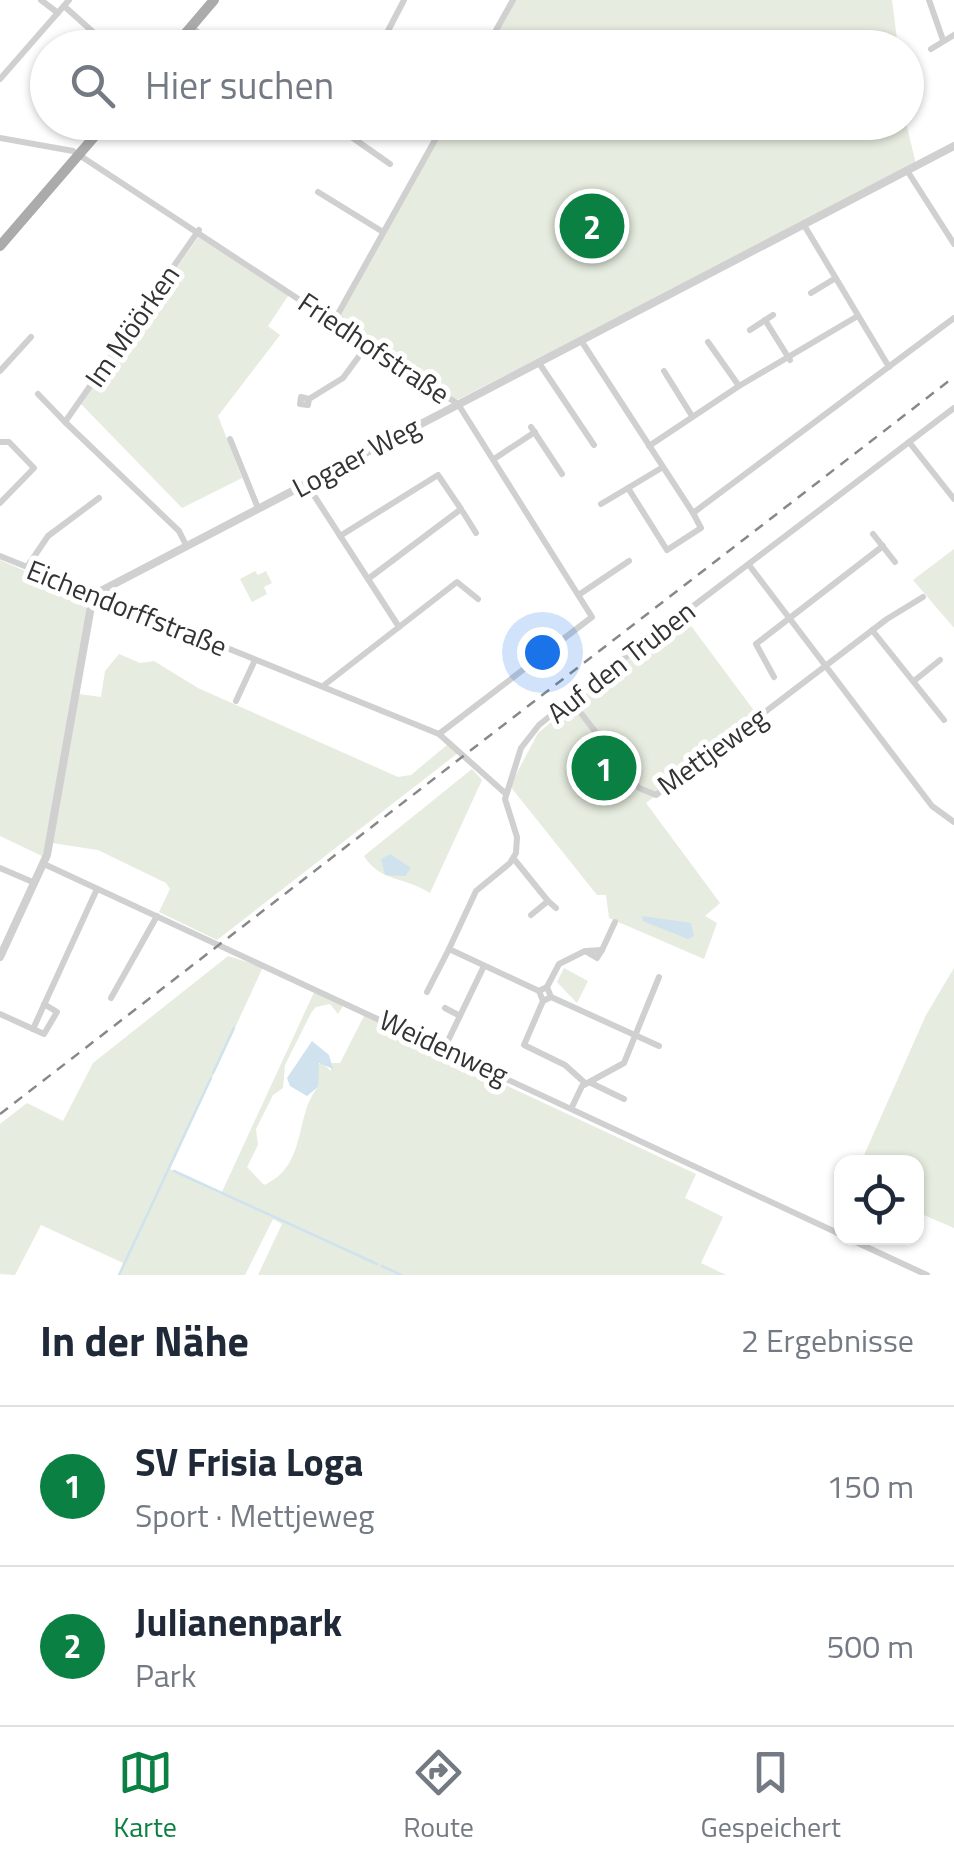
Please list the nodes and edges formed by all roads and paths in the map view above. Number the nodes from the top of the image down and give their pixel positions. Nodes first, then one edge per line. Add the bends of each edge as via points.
1 (41, 0) edge
2 (214, 0) edge
3 (404, 0) edge
4 (513, 0) edge
5 (930, 0) edge
6 (63, 6) edge
7 (191, 27) junction
8 (42, 30) edge
9 (90, 30) edge
10 (188, 30) edge
11 (195, 30) edge
12 (388, 30) edge
13 (496, 30) edge
14 (954, 34) edge
15 (943, 40) junction
16 (30, 44) edge
17 (931, 50) dead end
18 (0, 79) edge
19 (0, 138) edge
20 (92, 140) edge
21 (356, 140) edge
22 (434, 140) edge
23 (954, 146) edge
24 (80, 155) junction
25 (390, 164) dead end
26 (908, 172) junction
27 (318, 192) dead end
28 (804, 225) junction
29 (199, 230) junction
30 (383, 232) junction
31 (954, 244) edge
32 (0, 246) edge
33 (834, 278) junction
34 (811, 293) dead end
35 (773, 314) dead end
36 (856, 317) junction
37 (954, 318) edge
38 (764, 320) junction
39 (334, 321) junction
40 (750, 330) dead end
41 (31, 337) dead end
42 (582, 342) junction
43 (708, 342) dead end
44 (368, 344) junction
45 (790, 360) junction
46 (539, 363) junction
47 (889, 367) junction
48 (0, 371) edge
49 (664, 371) dead end
50 (739, 386) junction
51 (38, 394) dead end
52 (309, 398) dead end
53 (458, 404) junction
54 (954, 408) edge
55 (692, 416) junction
56 (65, 422) junction
57 (230, 439) dead end
58 (0, 442) edge
59 (909, 442) junction
60 (594, 445) dead end
61 (649, 446) junction
62 (494, 459) junction
63 (662, 468) junction
64 (562, 474) dead end
65 (306, 483) junction
66 (628, 488) junction
67 (98, 498) dead end
68 (954, 499) edge
69 (0, 504) edge
70 (601, 504) dead end
71 (258, 508) junction
72 (463, 512) junction
73 (693, 514) junction
74 (476, 533) dead end
75 (874, 534) dead end
76 (340, 536) junction
77 (186, 545) junction
78 (883, 546) junction
79 (0, 556) edge
80 (629, 561) dead end
81 (895, 562) dead end
82 (749, 565) junction
83 (27, 568) junction
84 (368, 579) junction
85 (580, 594) junction
86 (93, 595) junction
87 (922, 597) dead end
88 (478, 599) dead end
89 (790, 616) junction
90 (398, 628) junction
91 (872, 630) junction
92 (255, 660) junction
93 (940, 660) dead end
94 (827, 666) junction
95 (774, 678) dead end
96 (914, 681) junction
97 (322, 687) junction
98 (570, 700) junction
99 (236, 701) dead end
100 (944, 720) dead end
101 (439, 734) junction
102 (505, 793) junction
103 (954, 822) edge
104 (514, 859) junction
105 (44, 864) junction
106 (0, 868) edge
107 (35, 883) junction
108 (97, 888) junction
109 (548, 901) junction
110 (556, 908) dead end
111 (531, 915) dead end
112 (157, 916) junction
113 (615, 922) dead end
114 (449, 949) junction
115 (0, 957) edge
116 (484, 966) junction
117 (659, 978) dead end
118 (543, 989) junction
119 (427, 992) dead end
120 (111, 998) dead end
121 (547, 999) junction
122 (44, 1004) junction
123 (445, 1008) dead end
124 (0, 1014) edge
125 (460, 1016) junction
126 (33, 1030) junction
127 (635, 1035) junction
128 (659, 1046) dead end
129 (444, 1049) junction
130 (588, 1082) junction
131 (624, 1099) dead end
132 (572, 1108) junction
133 (834, 1231) edge
134 (863, 1245) edge
135 (927, 1275) edge

1 - 6 street
2 - 7 main road
3 - 12 street
4 - 13 street
5 - 15 street
6 - 8 street
6 - 9 street
7 - 10 main road
7 - 11 street
14 - 15 street
15 - 17 street
16 - 18 street
19 - 24 street, Friedhofstraße
20 - 24 main road
21 - 25 street
22 - 30 street
23 - 26 street, Logaer Weg
24 - 29 street, Friedhofstraße
24 - 32 main road
26 - 28 street, Logaer Weg
26 - 31 street
27 - 30 street
28 - 33 street
28 - 42 street, Logaer Weg
29 - 39 street, Friedhofstraße
29 - 56 street, Im Möörken
30 - 39 street
33 - 34 street
33 - 36 street
35 - 38 street
36 - 45 street
36 - 47 street
37 - 47 street
38 - 40 street
38 - 45 street
39 - 44 street, Friedhofstraße
41 - 48 street
42 - 46 street, Logaer Weg
42 - 61 street
43 - 50 street
44 - 52 street via 343,378
44 - 53 street, Friedhofstraße
45 - 50 street
46 - 53 street, Logaer Weg
46 - 60 street
47 - 73 street
49 - 55 street
50 - 55 street
51 - 56 street
53 - 62 street, Friedhofstraße
53 - 65 street, Logaer Weg
54 - 59 street, Auf den Truben
55 - 61 street
56 - 77 street
57 - 71 street
58 - 69 street via 9,442 34,468
59 - 68 street
59 - 82 street, Auf den Truben
61 - 63 street
62 - 64 street via 533,430
62 - 85 street, Friedhofstraße
63 - 66 street
63 - 73 street
65 - 71 street, Logaer Weg
65 - 76 street
66 - 70 street
66 - 73 street via 667,550 701,528
67 - 83 street via 48,536
71 - 77 street, Logaer Weg
72 - 74 street
72 - 76 street via 438,475
72 - 84 street
75 - 78 street
76 - 84 street
77 - 86 street, Logaer Weg
78 - 81 street
78 - 89 street
79 - 83 street, Eichendorffstraße
80 - 85 street
82 - 89 street
82 - 98 street, Auf den Truben
83 - 86 street, Eichendorffstraße
84 - 90 street
85 - 101 street, Friedhofstraße via 592,616
86 - 92 street, Eichendorffstraße
86 - 105 street
87 - 91 street
88 - 90 street via 458,582
89 - 94 street
89 - 95 street via 753,641
90 - 97 street
91 - 94 street
91 - 96 street
92 - 97 street, Eichendorffstraße
92 - 99 street, Eichendorffstraße
93 - 96 street
94 - 98 street, Mettjeweg via 656,795 639,788
94 - 103 street via 932,806
96 - 100 street
97 - 101 street, Eichendorffstraße
98 - 102 street, Auf den Truben via 524,742
101 - 102 street, Eichendorffstraße
102 - 104 street via 518,837
104 - 109 street
104 - 114 street via 476,891
105 - 107 street
105 - 108 street, Weidenweg
106 - 107 street
107 - 115 street
108 - 112 street, Weidenweg
108 - 122 street
109 - 110 street
109 - 111 street
112 - 120 street
112 - 129 street, Weidenweg
113 - 118 street via 598,958 585,951 559,964
114 - 116 street
114 - 119 street
116 - 118 street
116 - 125 street
117 - 127 street
118 - 121 street
118 - 121 street
121 - 127 street
121 - 130 street via 524,1045
122 - 126 street
122 - 126 street via 57,1012 47,1033
123 - 125 street
124 - 126 street
125 - 129 street
127 - 128 street
127 - 130 street via 624,1063
129 - 132 street, Weidenweg
130 - 131 street
130 - 132 street
132 - 133 street, Weidenweg
134 - 135 street, Weidenweg

